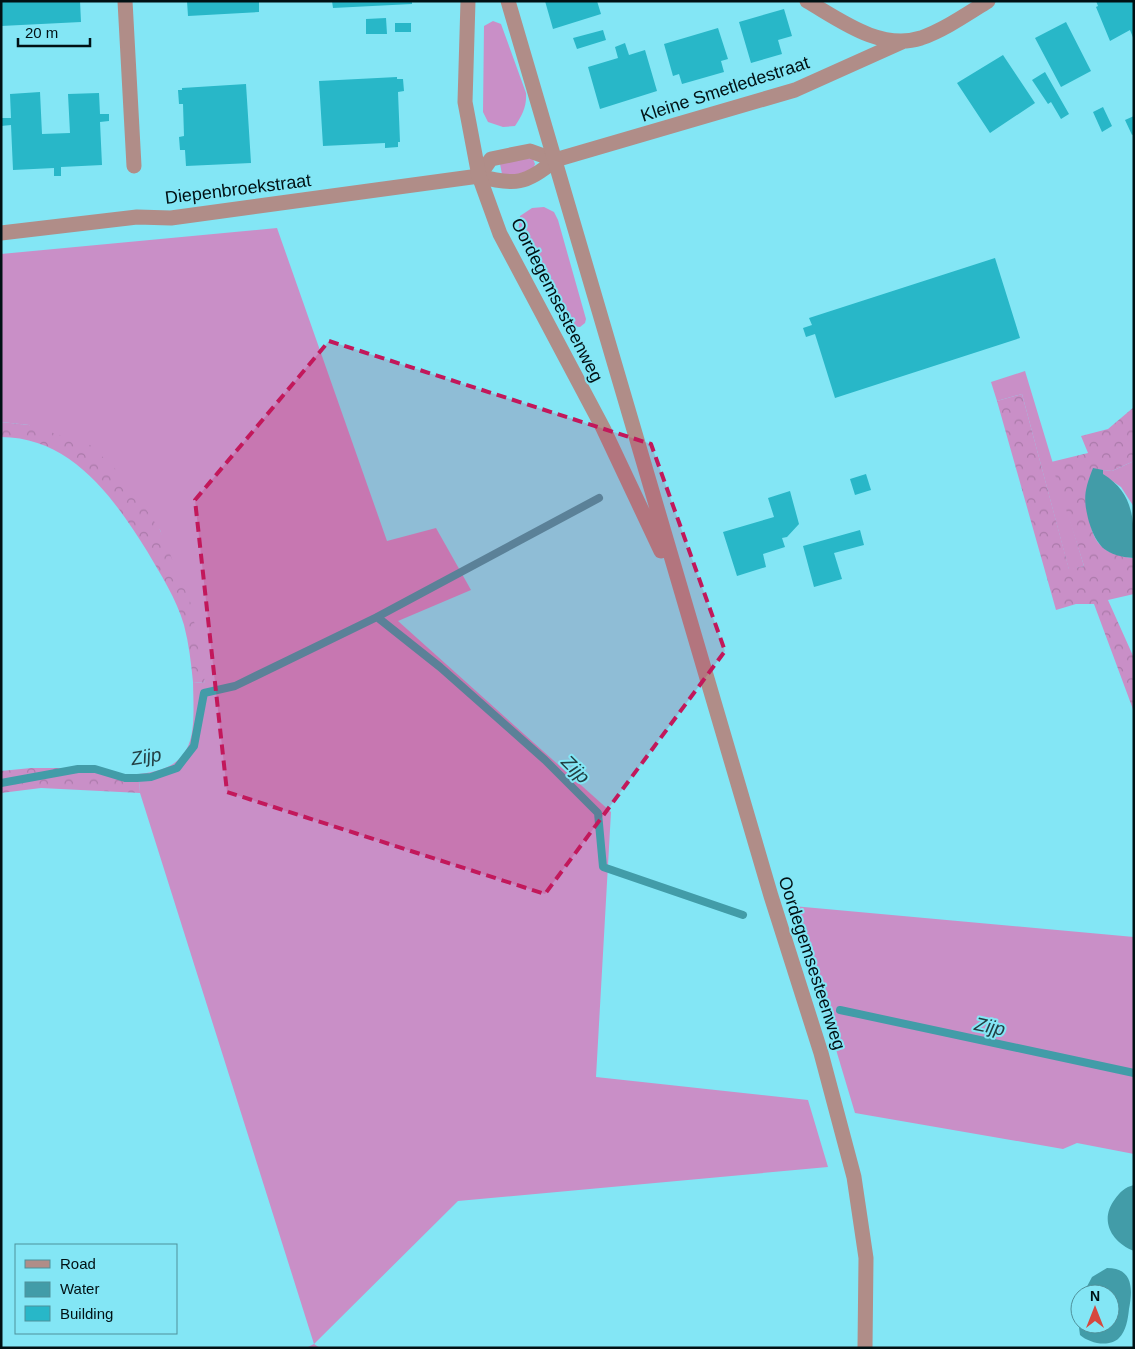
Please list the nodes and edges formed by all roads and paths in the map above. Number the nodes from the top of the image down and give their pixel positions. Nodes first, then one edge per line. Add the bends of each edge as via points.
1 (125, 1) edge
2 (468, 1) edge
3 (508, 1) edge
4 (807, 1) edge
5 (988, 1) edge
6 (902, 42) junction
7 (556, 160) junction
8 (134, 166) dead end
9 (479, 176) junction
10 (1, 233) edge
11 (682, 598) junction
12 (866, 1348) edge

1 - 8 street
2 - 9 street, Oordegemsesteenweg via 465,102
3 - 7 street, Oordegemsesteenweg
4 - 6 street, Kleine Smetledestraat via 856,30
5 - 6 street, Kleine Smetledestraat via 921,38
6 - 7 street, Kleine Smetledestraat via 796,90
7 - 9 street, Diepenbroekstraat via 536,177 503,183
7 - 9 street via 530,151 491,159
7 - 11 street, Oordegemsesteenweg
9 - 10 street, Diepenbroekstraat via 171,218 137,217
9 - 11 street, Oordegemsesteenweg via 500,234 603,428
11 - 12 street, Oordegemsesteenweg via 821,1053 854,1177 866,1258

